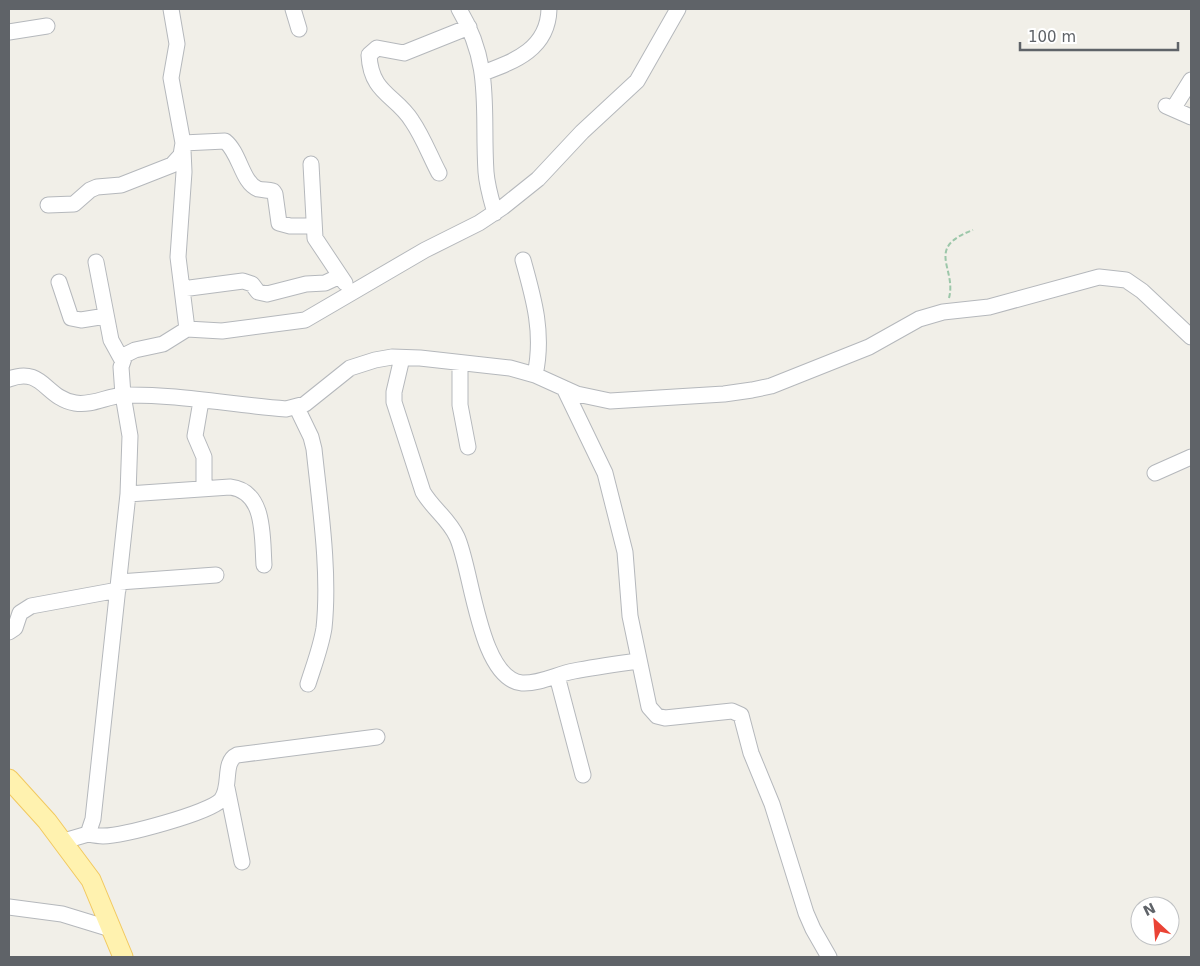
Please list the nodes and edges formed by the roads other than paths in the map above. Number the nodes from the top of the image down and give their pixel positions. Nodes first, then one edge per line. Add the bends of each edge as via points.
1 (171, 9) edge
2 (293, 9) edge
3 (459, 9) edge
4 (549, 9) edge
5 (678, 9) edge
6 (47, 26) dead end
7 (469, 27) junction
8 (299, 29) dead end
9 (9, 32) edge
10 (483, 73) junction
11 (1191, 80) edge
12 (1191, 117) edge
13 (183, 146) junction
14 (311, 164) dead end
15 (439, 173) dead end
16 (48, 205) dead end
17 (495, 213) junction
18 (314, 226) junction
19 (523, 260) dead end
20 (96, 262) dead end
21 (340, 276) junction
22 (59, 282) dead end
23 (182, 289) junction
24 (352, 292) junction
25 (106, 316) junction
26 (187, 329) junction
27 (1191, 337) edge
28 (402, 358) junction
29 (122, 363) junction
30 (460, 363) junction
31 (535, 375) junction
32 (9, 379) edge
33 (564, 388) junction
34 (123, 391) junction
35 (201, 401) junction
36 (297, 408) junction
37 (468, 447) dead end
38 (1191, 457) edge
39 (1155, 473) dead end
40 (204, 489) junction
41 (128, 494) junction
42 (264, 565) dead end
43 (216, 575) dead end
44 (118, 586) junction
45 (9, 632) edge
46 (638, 661) junction
47 (557, 676) junction
48 (308, 684) dead end
49 (377, 737) dead end
50 (583, 775) dead end
51 (9, 779) edge
52 (227, 788) junction
53 (88, 834) junction
54 (64, 841) junction
55 (242, 862) dead end
56 (9, 907) edge
57 (111, 929) junction
58 (123, 957) edge
59 (829, 957) edge

1 - 13 street via 177,44 172,91
2 - 8 street
3 - 7 street
4 - 10 street via 542,36 528,53
5 - 17 street via 637,81 538,179
6 - 9 street
7 - 10 street via 476,41
7 - 15 street via 409,52 377,48 369,56 378,86 412,120
10 - 17 street via 486,173
11 - 12 street via 1170,108
13 - 16 street via 177,161 162,169 121,185 97,187 74,204
13 - 18 street via 225,141 234,150 249,183 259,189 273,191 279,223
13 - 23 street via 178,241
14 - 18 street
17 - 24 street
18 - 21 street via 315,238
19 - 31 street via 539,320
20 - 25 street
21 - 23 street via 325,283 299,285 266,294 243,281
21 - 24 street
22 - 25 street via 71,318 81,320
23 - 26 street
24 - 26 street via 310,318 296,322 222,330
25 - 29 street
26 - 29 street via 163,344 130,352
27 - 33 street via 1142,291 1126,280 1112,277 1091,279 989,307 944,312 919,319 853,354 771,386 752,390 610,401
28 - 30 street
28 - 36 street via 375,360 350,368
28 - 47 street via 394,392 396,411 423,492 448,520 458,539 474,606 495,661 508,679 522,683
29 - 34 street
30 - 31 street via 510,368
30 - 37 street via 460,405
31 - 33 street
32 - 34 street via 31,376 54,395 75,403 85,404
33 - 46 street via 605,472 625,552 630,616
34 - 35 street
34 - 41 street via 130,436
35 - 36 street
35 - 40 street via 195,436 204,457
36 - 48 street via 314,449 325,573 324,628
38 - 39 street
40 - 41 street
40 - 42 street via 238,488 251,496 260,521
41 - 44 street
43 - 44 street
44 - 45 street via 31,606 20,613 15,628
44 - 53 street via 93,819
46 - 47 street
46 - 59 street via 649,707 657,716 665,718 732,711 741,715 806,912
47 - 50 street
49 - 52 street via 237,755 229,763
51 - 54 main road
52 - 53 street via 221,800 201,811 110,836
52 - 55 street
53 - 54 street
54 - 57 main road via 91,880
56 - 57 street via 62,914
57 - 58 main road

